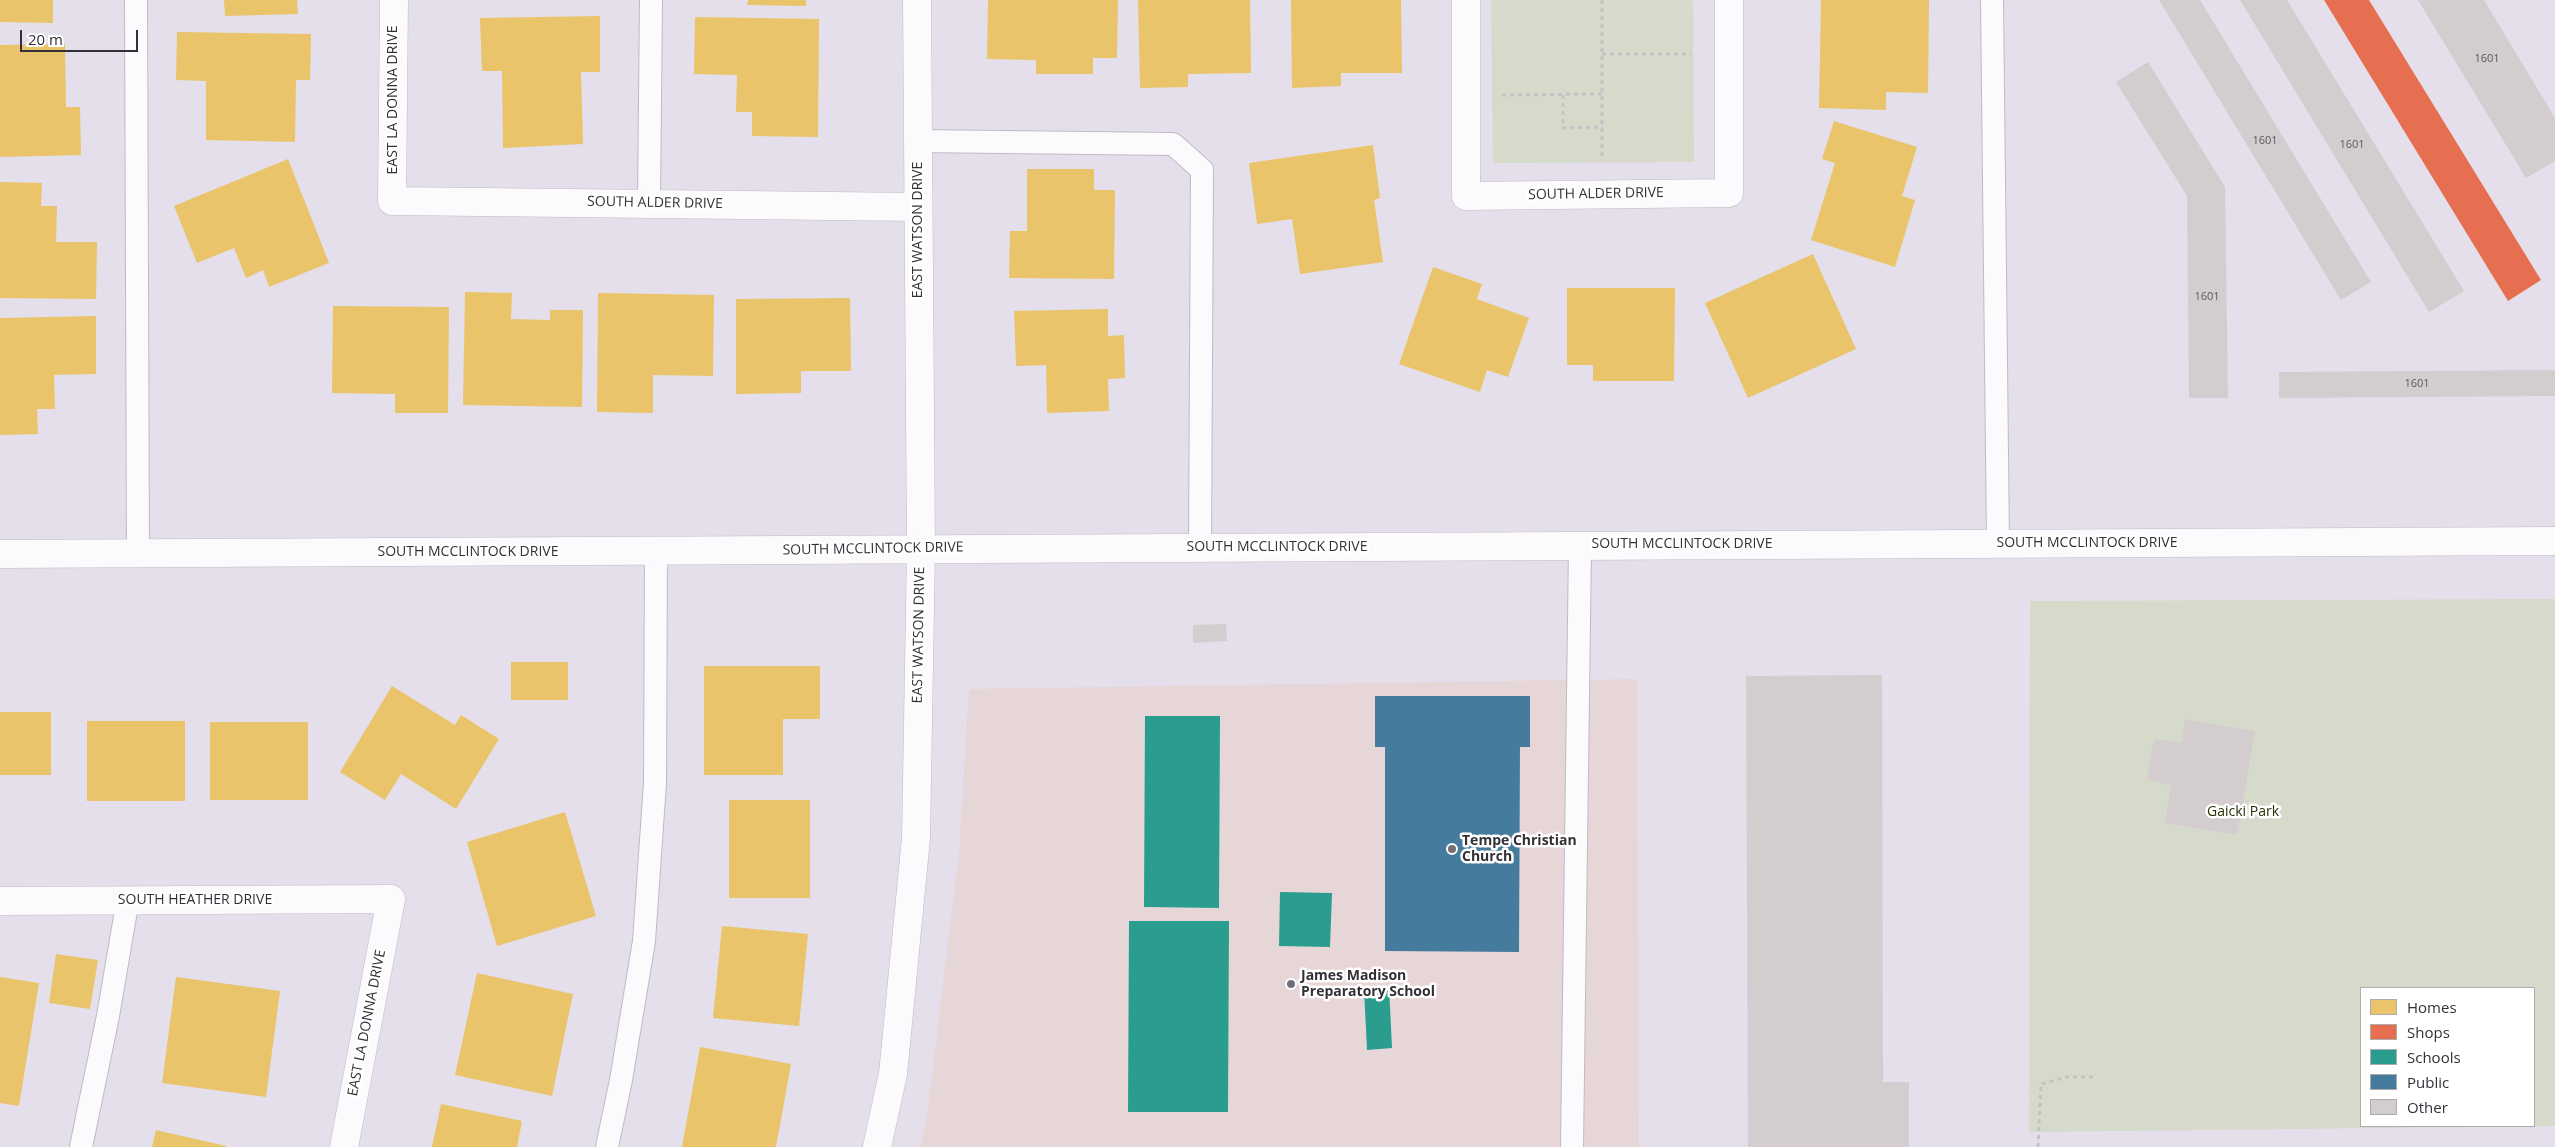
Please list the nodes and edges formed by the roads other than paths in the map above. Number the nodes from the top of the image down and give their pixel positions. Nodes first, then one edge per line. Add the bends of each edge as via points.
1 (136, 0) edge
2 (394, 0) edge
3 (651, 0) edge
4 (917, 0) edge
5 (1466, 0) edge
6 (1729, 0) edge
7 (1992, 0) edge
8 (918, 141) junction
9 (392, 201) joint
10 (649, 202) junction
11 (918, 207) junction
12 (2555, 541) edge
13 (1998, 543) junction
14 (1580, 545) junction
15 (1200, 547) junction
16 (921, 549) junction
17 (656, 550) junction
18 (0, 554) edge
19 (138, 554) junction
20 (128, 900) junction
21 (391, 900) joint
22 (0, 901) edge
23 (81, 1147) edge
24 (344, 1147) edge
25 (607, 1147) edge
26 (877, 1147) edge
27 (1572, 1147) edge

1 - 19 lane
2 - 9 street, EAST LA DONNA DRIVE
3 - 10 lane
4 - 8 street, EAST WATSON DRIVE
5 - 6 street, SOUTH ALDER DRIVE via 1466,196 1729,193
7 - 13 lane
8 - 11 street, EAST WATSON DRIVE
8 - 15 lane via 1173,144 1202,170
9 - 10 street, SOUTH ALDER DRIVE
10 - 11 street, SOUTH ALDER DRIVE
11 - 16 street, EAST WATSON DRIVE
12 - 13 street, SOUTH MCCLINTOCK DRIVE
13 - 14 street, SOUTH MCCLINTOCK DRIVE
14 - 15 street, SOUTH MCCLINTOCK DRIVE
14 - 27 lane
15 - 16 street, SOUTH MCCLINTOCK DRIVE
16 - 17 street, SOUTH MCCLINTOCK DRIVE
16 - 26 street, EAST WATSON DRIVE via 916,838 893,1074
17 - 19 street, SOUTH MCCLINTOCK DRIVE
17 - 25 lane via 655,782 644,941
18 - 19 street, SOUTH MCCLINTOCK DRIVE
20 - 21 street, SOUTH HEATHER DRIVE
20 - 22 street, SOUTH HEATHER DRIVE
20 - 23 lane
21 - 24 street, EAST LA DONNA DRIVE

